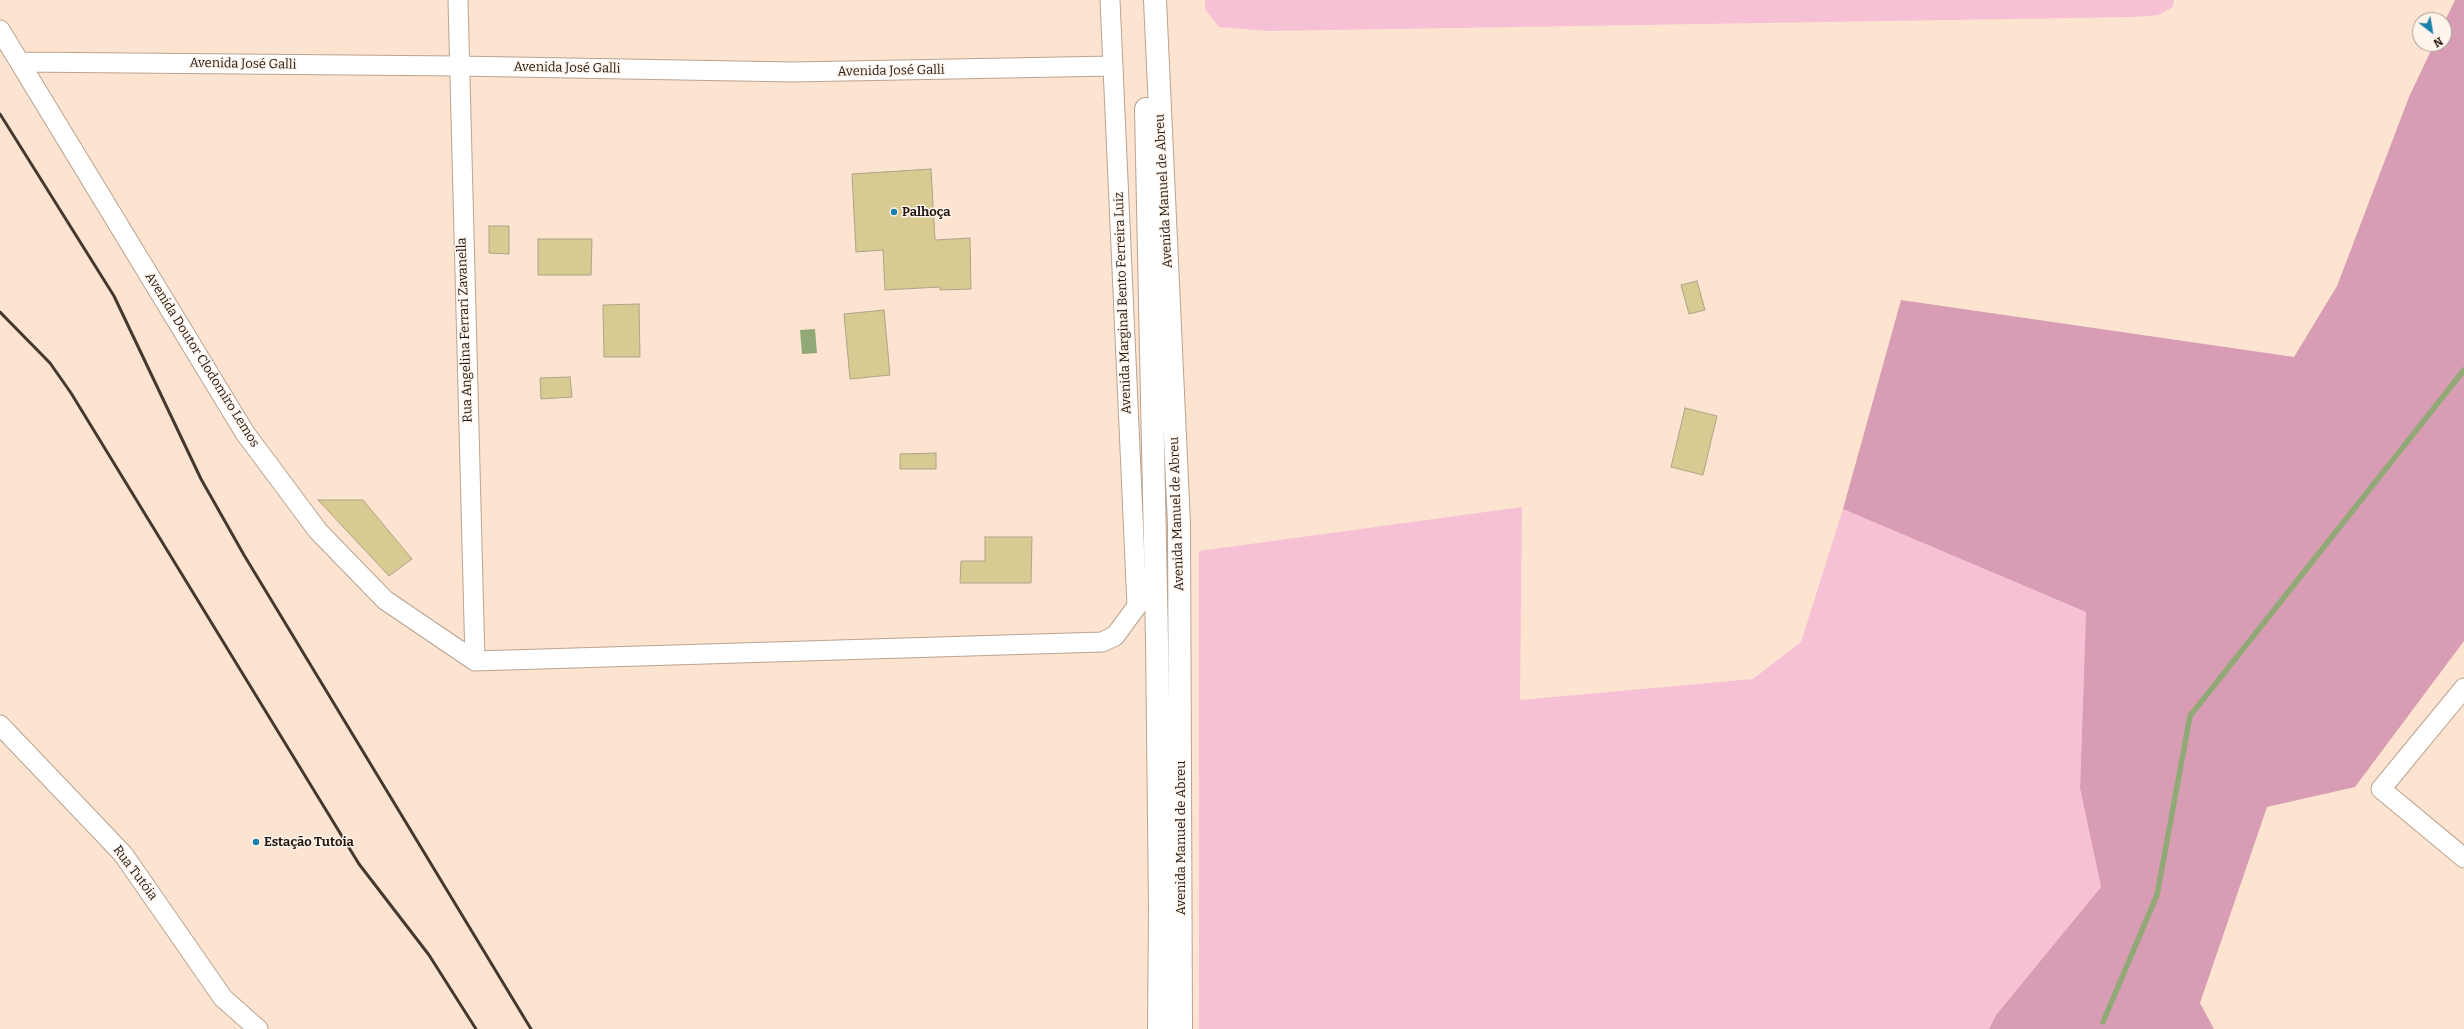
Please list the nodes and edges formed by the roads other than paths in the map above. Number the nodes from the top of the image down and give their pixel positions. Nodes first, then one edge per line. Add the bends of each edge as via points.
1 (458, 0) edge
2 (1110, 0) edge
3 (1141, 0) edge
4 (1155, 0) edge
5 (0, 30) edge
6 (20, 62) junction
7 (458, 66) junction
8 (1113, 66) junction
9 (475, 661) junction
10 (2464, 688) edge
11 (0, 725) edge
12 (2464, 858) edge
13 (258, 1029) edge
14 (1159, 1029) edge
15 (1181, 1029) edge

1 - 7 street, Rua Angelina Ferrari Zavanella
2 - 8 street, Avenida Marginal Bento Ferreira Luiz
3 - 14 main road, Avenida Manuel de Abreu via 1157,640
4 - 15 main road, Avenida Manuel de Abreu via 1179,524
5 - 6 street, Avenida Doutor Clodomiro Lemos
6 - 7 street, Avenida José Galli
6 - 9 street, Avenida Doutor Clodomiro Lemos via 245,434 318,531 385,600
7 - 8 street, Avenida José Galli via 793,72
7 - 9 street, Rua Angelina Ferrari Zavanella
8 - 9 street, Avenida Marginal Bento Ferreira Luiz via 1136,606 1115,636 1102,642
10 - 12 street via 2381,790
11 - 13 street, Rua Tutóia via 123,854 223,998

